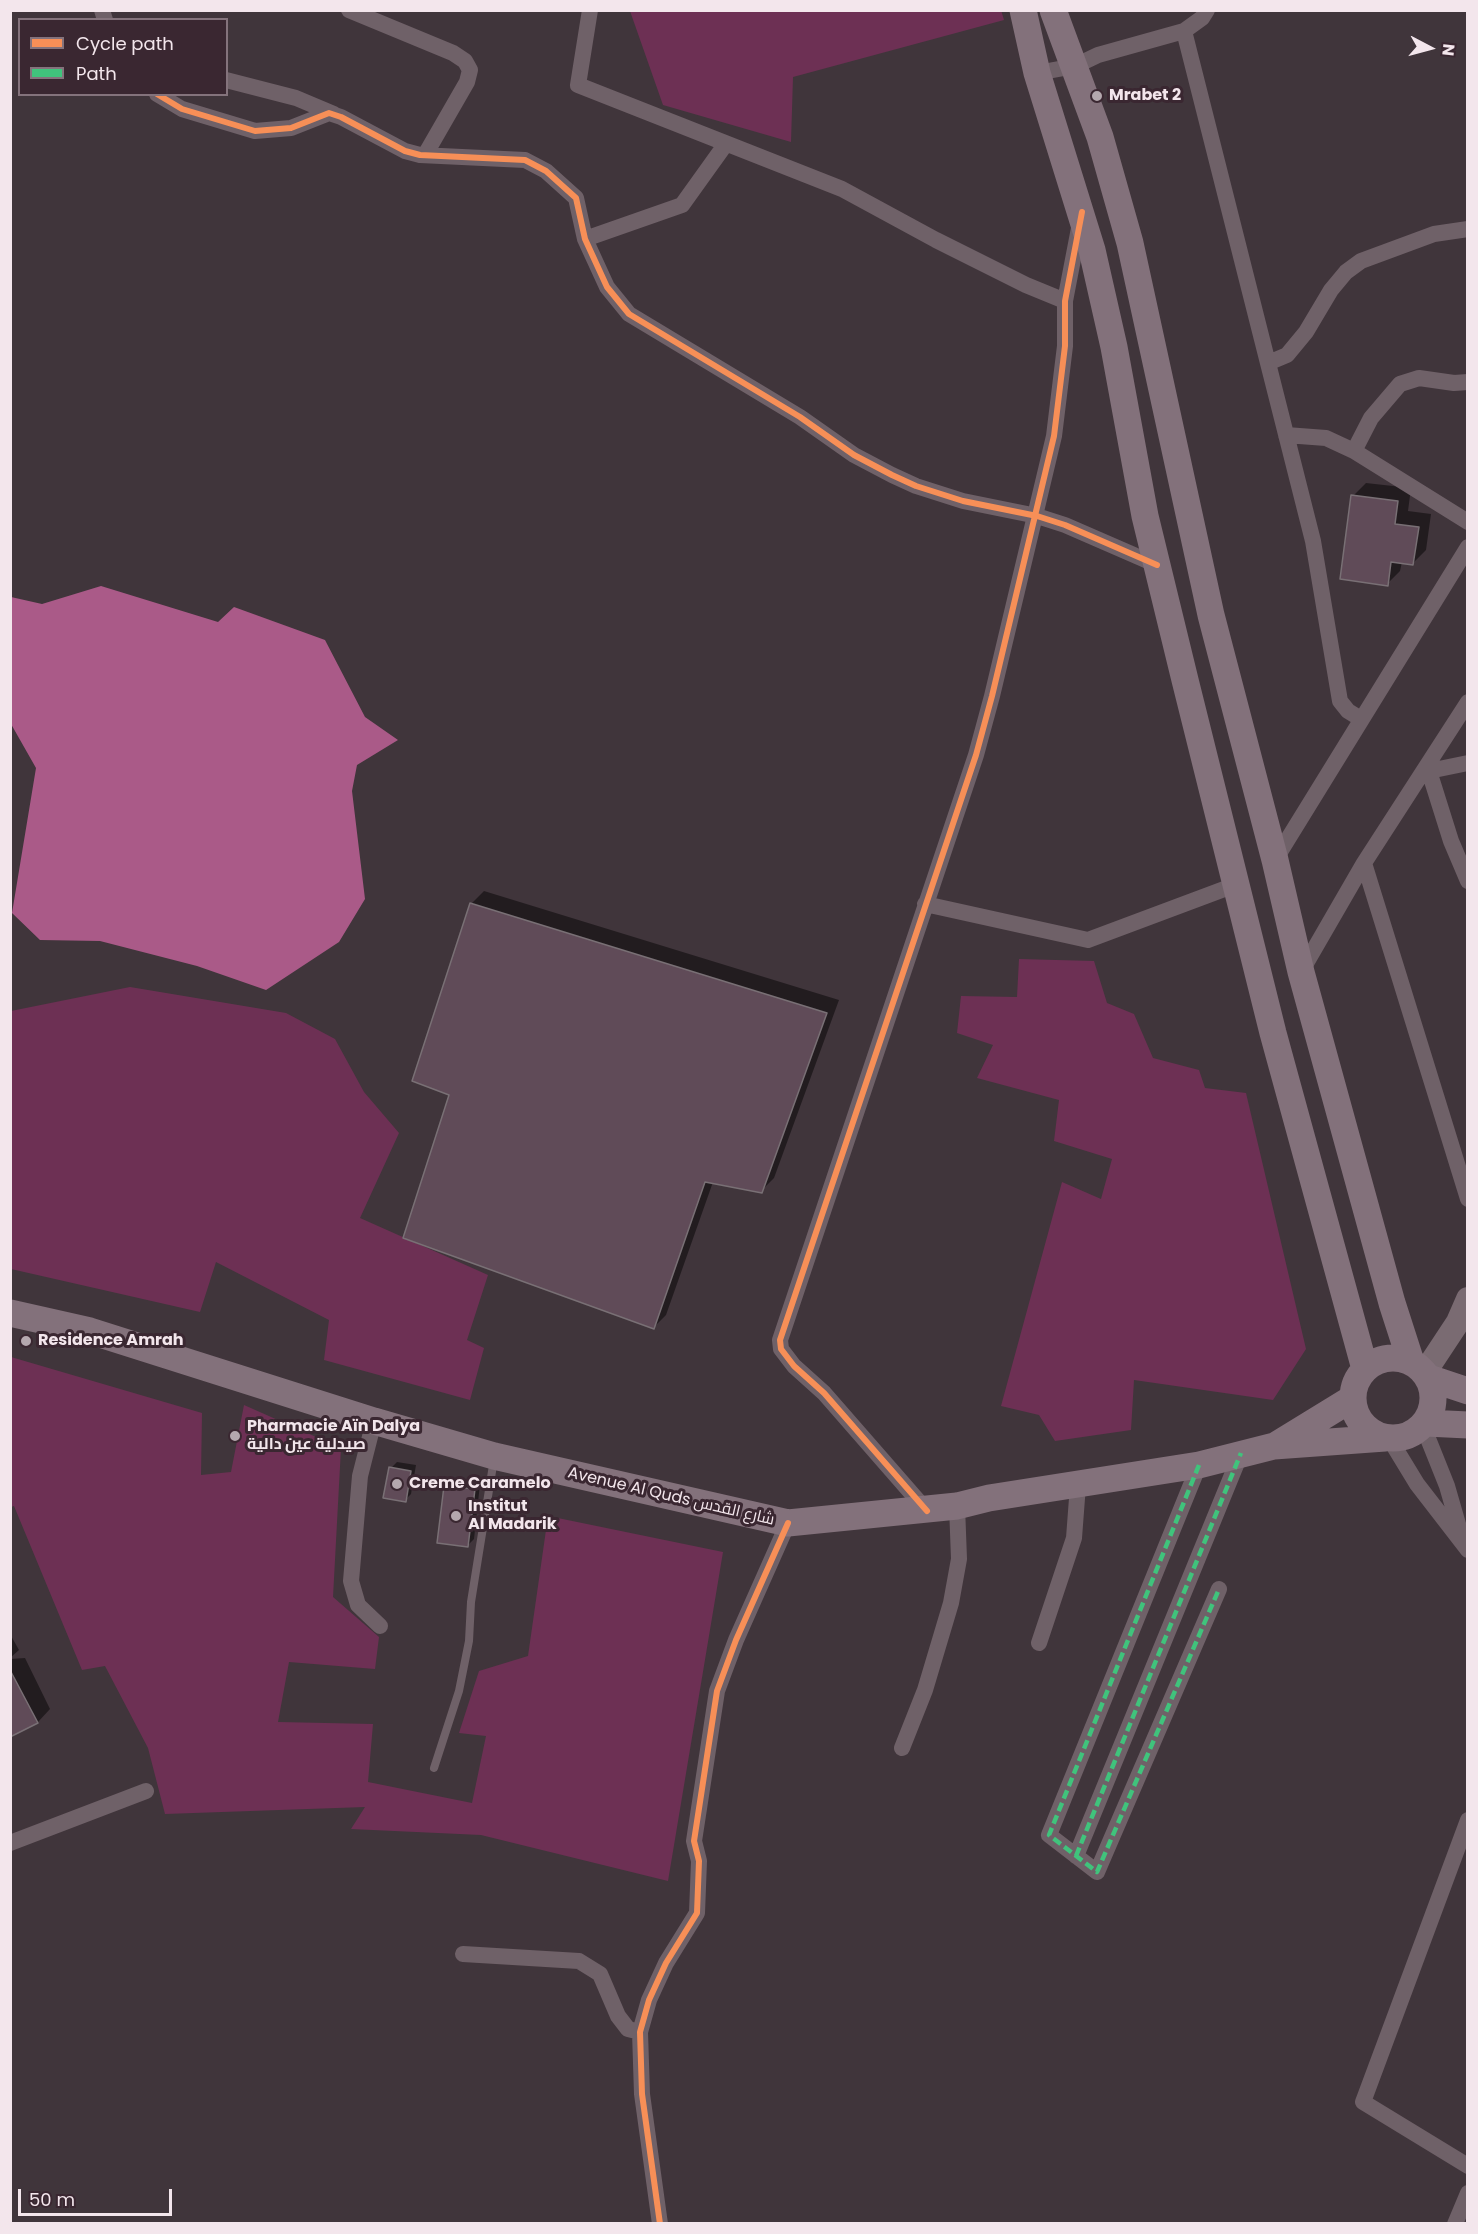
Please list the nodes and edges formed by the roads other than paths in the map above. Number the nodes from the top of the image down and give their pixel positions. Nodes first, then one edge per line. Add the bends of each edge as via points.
1 (349, 10) edge
2 (590, 10) edge
3 (1023, 10) edge
4 (1053, 10) edge
5 (1207, 10) edge
6 (1184, 31) junction
7 (1076, 66) junction
8 (1037, 73) junction
9 (228, 81) edge
10 (160, 96) edge
11 (334, 114) junction
12 (725, 145) junction
13 (425, 155) junction
14 (1082, 212) junction
15 (1467, 229) edge
16 (585, 239) junction
17 (1065, 301) junction
18 (1268, 363) junction
19 (1467, 382) edge
20 (1286, 435) junction
21 (1354, 451) junction
22 (1037, 516) junction
23 (1467, 522) edge
24 (1467, 547) edge
25 (1157, 565) junction
26 (1467, 702) edge
27 (1361, 719) junction
28 (1467, 763) edge
29 (1427, 770) junction
30 (1275, 860) junction
31 (1364, 863) junction
32 (1467, 881) edge
33 (1235, 885) junction
34 (926, 904) junction
35 (1300, 972) junction
36 (1467, 1199) edge
37 (1467, 1299) edge
38 (10, 1313) edge
39 (1365, 1370) junction
40 (1421, 1371) junction
41 (1467, 1391) edge
42 (1353, 1398) junction
43 (374, 1421) junction
44 (1424, 1424) junction
45 (1467, 1425) edge
46 (1387, 1438) junction
47 (1274, 1446) junction
48 (1241, 1453) junction
49 (494, 1456) junction
50 (1199, 1466) junction
51 (1078, 1485) junction
52 (957, 1506) junction
53 (927, 1511) junction
54 (788, 1523) junction
55 (1466, 1549) edge
56 (1219, 1589) dead end
57 (380, 1626) dead end
58 (1039, 1643) dead end
59 (902, 1748) dead end
60 (434, 1768) dead end
61 (146, 1791) dead end
62 (1467, 1820) edge
63 (10, 1844) edge
64 (1076, 1856) junction
65 (463, 1954) dead end
66 (640, 2032) junction
67 (1467, 2166) edge
68 (1467, 2193) edge
69 (660, 2223) edge
70 (1455, 2223) edge

1 - 13 street via 453,53 470,70
2 - 12 street via 578,85
3 - 8 main road
4 - 7 main road
5 - 6 street
6 - 7 street via 1098,55
6 - 18 street
7 - 8 street
7 - 30 main road via 1101,137 1130,243 1211,615
8 - 14 main road
9 - 11 street via 296,98
10 - 11 street via 182,109 255,131 291,128 320,115
11 - 13 street via 405,151
12 - 16 street via 682,205
12 - 17 street via 842,189 936,240
13 - 16 street via 525,159 546,171 576,198
14 - 17 street
14 - 25 main road via 1114,347
15 - 18 street via 1434,234 1361,261 1331,290 1287,355
16 - 22 street via 607,288 629,314 800,417 854,455 938,494
17 - 22 street via 1061,391
18 - 20 street
19 - 21 street via 1419,378 1400,384 1371,418
20 - 21 street via 1326,438
20 - 27 street via 1313,540 1340,701
21 - 23 street
22 - 25 street
22 - 34 street via 978,746
24 - 27 street
25 - 33 main road
26 - 29 street
27 - 30 street
28 - 29 street
29 - 31 street
29 - 32 street
30 - 35 main road
31 - 35 street
31 - 36 street
33 - 34 street via 1088,940
33 - 39 main road
34 - 53 street via 780,1340 794,1366 831,1401
35 - 40 main road via 1392,1303
37 - 40 street via 1458,1322
38 - 43 main road, Avenue Al Quds شارع القدس via 90,1331
39 - 40 main road via 1379,1360 1395,1357
39 - 42 main road via 1358,1378
40 - 41 main road
40 - 44 main road via 1434,1393 1432,1409
42 - 46 main road via 1357,1416 1368,1430
42 - 47 main road, Avenue Al Quds شارع القدس
43 - 49 main road, Avenue Al Quds شارع القدس
43 - 57 street via 360,1476 351,1581 358,1605
44 - 45 main road
44 - 46 main road via 1407,1436
44 - 55 street
46 - 47 main road, Avenue Al Quds شارع القدس
46 - 55 street
47 - 48 main road, Avenue Al Quds شارع القدس
48 - 50 main road, Avenue Al Quds شارع القدس
48 - 64 street
49 - 54 main road, Avenue Al Quds شارع القدس
49 - 60 lane via 471,1602 469,1641 459,1691
50 - 51 main road, Avenue Al Quds شارع القدس
50 - 64 street via 1049,1835
51 - 52 main road, Avenue Al Quds شارع القدس
51 - 58 street via 1074,1538
52 - 53 main road, Avenue Al Quds شارع القدس
52 - 59 street via 959,1559 951,1603 925,1690
53 - 54 main road, Avenue Al Quds شارع القدس
54 - 66 street via 717,1691 694,1842 699,1861 697,1913 666,1963
56 - 64 street via 1097,1872
61 - 63 street
62 - 67 street via 1363,2102
65 - 66 street via 579,1961 600,1974 628,2030
66 - 69 street via 642,2094
68 - 70 street

